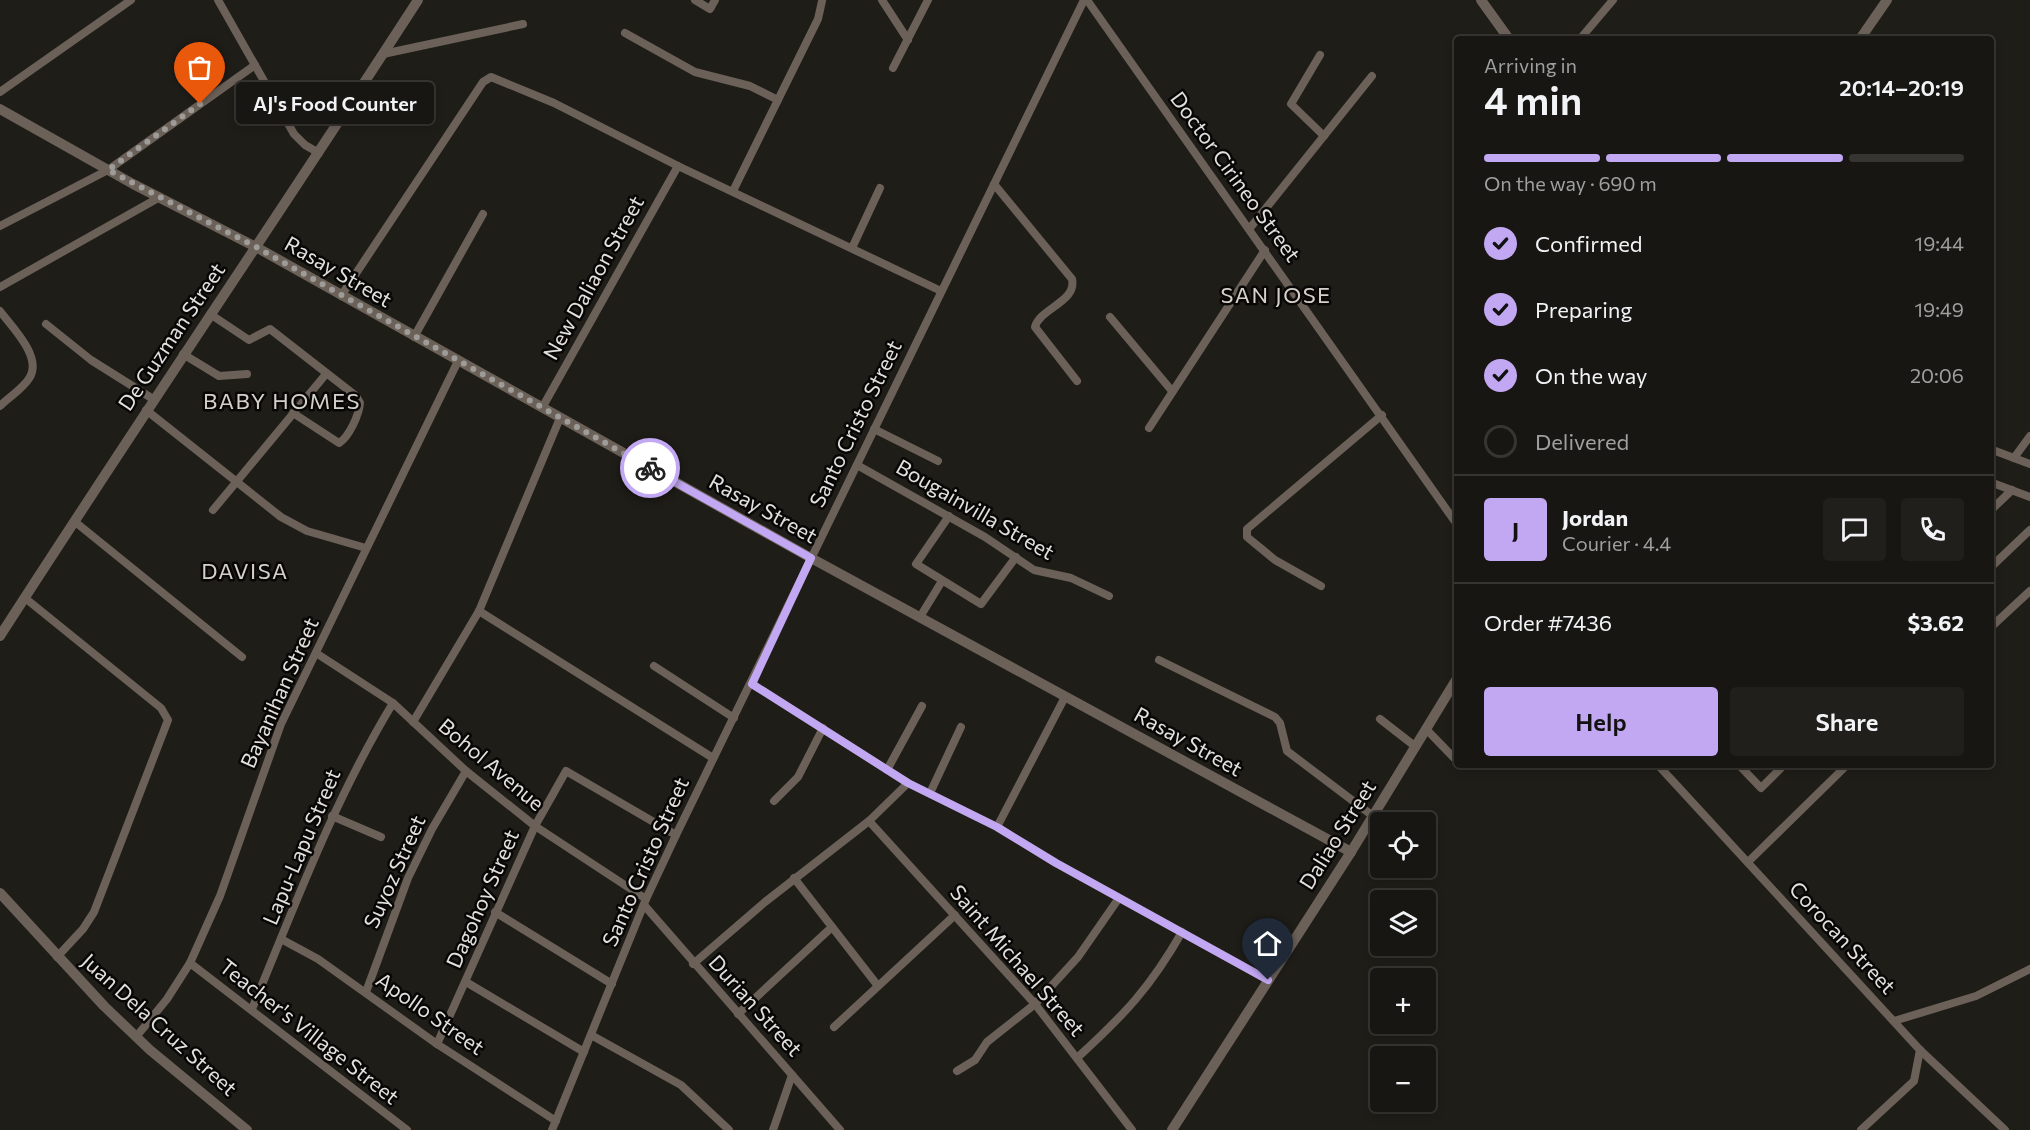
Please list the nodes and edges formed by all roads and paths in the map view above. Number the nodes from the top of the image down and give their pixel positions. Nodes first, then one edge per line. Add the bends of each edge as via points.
1 (218, 0) edge
2 (418, 0) edge
3 (694, 0) edge
4 (715, 0) edge
5 (821, 0) edge
6 (882, 0) edge
7 (928, 0) edge
8 (1086, 0) edge
9 (1481, 0) edge
10 (1613, 0) edge
11 (1887, 0) edge
12 (125, 2) edge
13 (523, 24) dead end
14 (625, 33) dead end
15 (1507, 36) edge
16 (1583, 36) edge
17 (1862, 36) edge
18 (908, 40) junction
19 (383, 54) junction
20 (1320, 55) dead end
21 (255, 65) junction
22 (893, 68) dead end
23 (1372, 76) dead end
24 (0, 92) edge
25 (778, 100) junction
26 (0, 108) edge
27 (1324, 136) junction
28 (319, 153) junction
29 (678, 166) junction
30 (108, 170) junction
31 (994, 183) junction
32 (880, 188) dead end
33 (732, 191) junction
34 (160, 197) junction
35 (483, 214) dead end
36 (0, 226) edge
37 (1250, 228) junction
38 (256, 247) junction
39 (852, 248) junction
40 (1265, 250) junction
41 (0, 287) edge
42 (941, 291) junction
43 (341, 296) junction
44 (0, 311) edge
45 (210, 314) junction
46 (1110, 317) dead end
47 (46, 324) dead end
48 (414, 337) junction
49 (183, 354) junction
50 (458, 361) junction
51 (247, 374) dead end
52 (326, 374) junction
53 (1077, 381) dead end
54 (1172, 392) junction
55 (153, 399) junction
56 (0, 406) edge
57 (542, 408) junction
58 (146, 410) junction
59 (293, 413) junction
60 (1382, 415) junction
61 (560, 418) junction
62 (1149, 428) dead end
63 (874, 429) junction
64 (2030, 436) edge
65 (1994, 450) edge
66 (2014, 458) junction
67 (938, 460) dead end
68 (2030, 464) edge
69 (857, 465) junction
70 (236, 480) junction
71 (1994, 483) edge
72 (2012, 490) junction
73 (2030, 497) edge
74 (1994, 507) edge
75 (213, 510) dead end
76 (949, 516) junction
77 (1454, 519) edge
78 (74, 521) junction
79 (2030, 530) edge
80 (366, 548) junction
81 (811, 558) junction
82 (1016, 558) junction
83 (1994, 564) edge
84 (942, 581) junction
85 (1321, 586) dead end
86 (2030, 591) edge
87 (1109, 596) dead end
88 (25, 598) junction
89 (479, 611) junction
90 (920, 617) junction
91 (1994, 624) edge
92 (0, 636) edge
93 (316, 653) junction
94 (242, 657) dead end
95 (1160, 660) dead end
96 (654, 666) dead end
97 (1454, 683) edge
98 (752, 684) junction
99 (1065, 697) junction
100 (393, 703) junction
101 (922, 706) dead end
102 (734, 718) junction
103 (1380, 719) dead end
104 (413, 722) junction
105 (961, 727) dead end
106 (824, 728) junction
107 (1426, 729) junction
108 (1416, 747) junction
109 (713, 758) junction
110 (1454, 758) edge
111 (1661, 768) edge
112 (1742, 768) edge
113 (1781, 768) edge
114 (1844, 768) edge
115 (887, 770) junction
116 (466, 771) junction
117 (908, 783) junction
118 (930, 793) junction
119 (774, 801) dead end
120 (1375, 812) edge
121 (1370, 814) edge
122 (332, 816) junction
123 (869, 821) junction
124 (1370, 821) edge
125 (536, 826) junction
126 (997, 827) junction
127 (676, 835) junction
128 (381, 837) dead end
129 (1350, 852) junction
130 (1748, 862) junction
131 (794, 878) junction
132 (1119, 898) junction
133 (2, 899) edge
134 (645, 902) junction
135 (495, 912) junction
136 (955, 915) junction
137 (832, 927) junction
138 (1182, 932) junction
139 (281, 939) junction
140 (57, 957) junction
141 (190, 963) junction
142 (693, 964) junction
143 (2030, 969) edge
144 (1268, 980) junction
145 (466, 982) junction
146 (612, 984) junction
147 (878, 986) junction
148 (366, 992) junction
149 (1035, 1004) junction
150 (252, 1009) junction
151 (738, 1014) junction
152 (1894, 1021) junction
153 (834, 1027) dead end
154 (591, 1035) junction
155 (136, 1037) junction
156 (437, 1044) junction
157 (1920, 1050) junction
158 (584, 1052) junction
159 (1077, 1058) junction
160 (957, 1071) dead end
161 (792, 1075) junction
162 (556, 1121) junction
163 (247, 1130) edge
164 (407, 1130) edge
165 (552, 1130) edge
166 (729, 1130) edge
167 (774, 1130) edge
168 (840, 1130) edge
169 (1132, 1130) edge
170 (1172, 1130) edge
171 (1861, 1130) edge
172 (2005, 1130) edge

1 - 21 street
2 - 19 street, De Guzman Street
3 - 4 street via 710,9
5 - 25 street via 818,19
6 - 18 street
7 - 18 street
8 - 31 street, Santo Cristo Street
8 - 37 street, Doctor Cirineo Street
9 - 15 street
10 - 16 street
11 - 17 street
12 - 24 street
13 - 19 street
14 - 25 street via 695,72 750,86
18 - 22 street
19 - 28 street, De Guzman Street
20 - 27 street via 1291,104
21 - 28 street via 294,134
21 - 30 street
23 - 27 street
25 - 33 street
26 - 30 street, Rasay Street
27 - 37 street
28 - 38 street, De Guzman Street
29 - 33 street
29 - 43 street via 554,103 491,77 483,82
29 - 57 street, New Daliaon Street
30 - 34 street, Rasay Street
30 - 36 street
31 - 42 street, Santo Cristo Street
31 - 53 street via 1072,279 1068,295 1037,320 1035,327
32 - 39 street
33 - 39 street
34 - 38 street, Rasay Street
34 - 41 street
35 - 48 street
37 - 40 street, Doctor Cirineo Street
38 - 43 street, Rasay Street
38 - 45 street, De Guzman Street
39 - 42 street
40 - 54 street
40 - 60 street, Doctor Cirineo Street
42 - 63 street, Santo Cristo Street
43 - 48 street, Rasay Street
44 - 56 street via 29,353 33,370 28,380
45 - 49 street, De Guzman Street
45 - 52 street via 249,340 270,329
46 - 54 street
47 - 55 street via 91,360
48 - 50 street, Rasay Street
49 - 51 street via 219,376
49 - 55 street, De Guzman Street
50 - 57 street, Rasay Street
50 - 80 street, Bayanihan Street
52 - 59 street
52 - 59 street via 360,403 344,440 333,442
54 - 62 street
55 - 58 street, De Guzman Street
57 - 61 street, Rasay Street
58 - 70 street
58 - 78 street, De Guzman Street
59 - 70 street
60 - 77 street, Doctor Cirineo Street
60 - 85 street via 1247,528 1247,537 1275,560
61 - 81 street, Rasay Street
61 - 89 street
63 - 67 street
63 - 69 street, Santo Cristo Street
64 - 66 street
65 - 66 street
66 - 68 street
69 - 76 street, Bougainvilla Street
69 - 81 street, Santo Cristo Street
70 - 75 street
70 - 80 street via 281,517 307,531
71 - 72 street
72 - 73 street
72 - 74 street
76 - 82 street, Bougainvilla Street
76 - 84 street via 916,564
78 - 88 street, De Guzman Street
78 - 94 street
79 - 83 street
80 - 93 street, Bayanihan Street
81 - 90 street, Rasay Street
81 - 98 street, Santo Cristo Street
82 - 84 street via 981,604
82 - 87 street, Bougainvilla Street via 1034,570 1071,578
84 - 90 street
86 - 91 street
88 - 92 street, De Guzman Street
88 - 140 street via 168,717 94,912
89 - 104 street
89 - 109 street
90 - 99 street, Rasay Street
93 - 100 street, Bohol Avenue
93 - 141 street, Bayanihan Street via 281,724 220,896
95 - 121 street via 1275,717 1287,751
96 - 102 street
97 - 107 street, Daliao Street
98 - 102 street, Santo Cristo Street
98 - 106 street
99 - 126 street
99 - 129 street, Rasay Street
100 - 104 street, Bohol Avenue
100 - 122 street, Lapu-Lapu Street
101 - 115 street
102 - 109 street, Santo Cristo Street
103 - 108 street
104 - 116 street, Bohol Avenue
105 - 118 street
106 - 115 street
106 - 119 street via 798,777
107 - 108 street, Daliao Street
107 - 110 street
108 - 120 street, Daliao Street
109 - 127 street, Santo Cristo Street
111 - 130 street, Corocan Street
112 - 113 street via 1761,788
114 - 130 street
115 - 117 street
116 - 125 street, Bohol Avenue
116 - 148 street, Suyoz Street via 408,878
117 - 118 street
117 - 123 street
118 - 126 street
122 - 128 street
122 - 139 street, Lapu-Lapu Street
123 - 131 street
123 - 136 street, Saint Michael Street
124 - 129 street, Daliao Street
125 - 127 street, Dagohoy Street via 566,771
125 - 134 street, Bohol Avenue
125 - 135 street, Dagohoy Street
126 - 132 street
127 - 134 street, Santo Cristo Street
129 - 144 street, Daliao Street
130 - 152 street, Corocan Street
131 - 137 street
131 - 142 street
132 - 138 street
132 - 149 street via 1078,957
133 - 140 street, Juan Dela Cruz Street
134 - 142 street, Durian Street
134 - 146 street, Santo Cristo Street
135 - 145 street, Dagohoy Street
135 - 146 street
136 - 147 street
136 - 149 street, Saint Michael Street
137 - 147 street
137 - 151 street
138 - 144 street
138 - 159 street via 1140,998
139 - 148 street, Apollo Street via 318,958
139 - 150 street, Lapu-Lapu Street
140 - 155 street, Juan Dela Cruz Street
141 - 150 street, Teacher's Village Street
141 - 155 street, Bayanihan Street
142 - 151 street, Durian Street
143 - 152 street via 1976,996
144 - 170 street, Daliao Street
145 - 156 street, Dagohoy Street
145 - 158 street
146 - 154 street, Santo Cristo Street
147 - 153 street
148 - 156 street, Apollo Street
149 - 159 street, Saint Michael Street
149 - 160 street via 987,1042 975,1060
150 - 164 street, Teacher's Village Street
151 - 161 street, Durian Street
152 - 157 street, Corocan Street
154 - 158 street, Santo Cristo Street
154 - 166 street via 681,1085
155 - 163 street, Juan Dela Cruz Street
156 - 162 street, Apollo Street
157 - 171 street via 1914,1081
157 - 172 street, Corocan Street
158 - 162 street, Santo Cristo Street
159 - 169 street, Saint Michael Street
161 - 167 street
161 - 168 street, Durian Street
162 - 165 street, Santo Cristo Street

